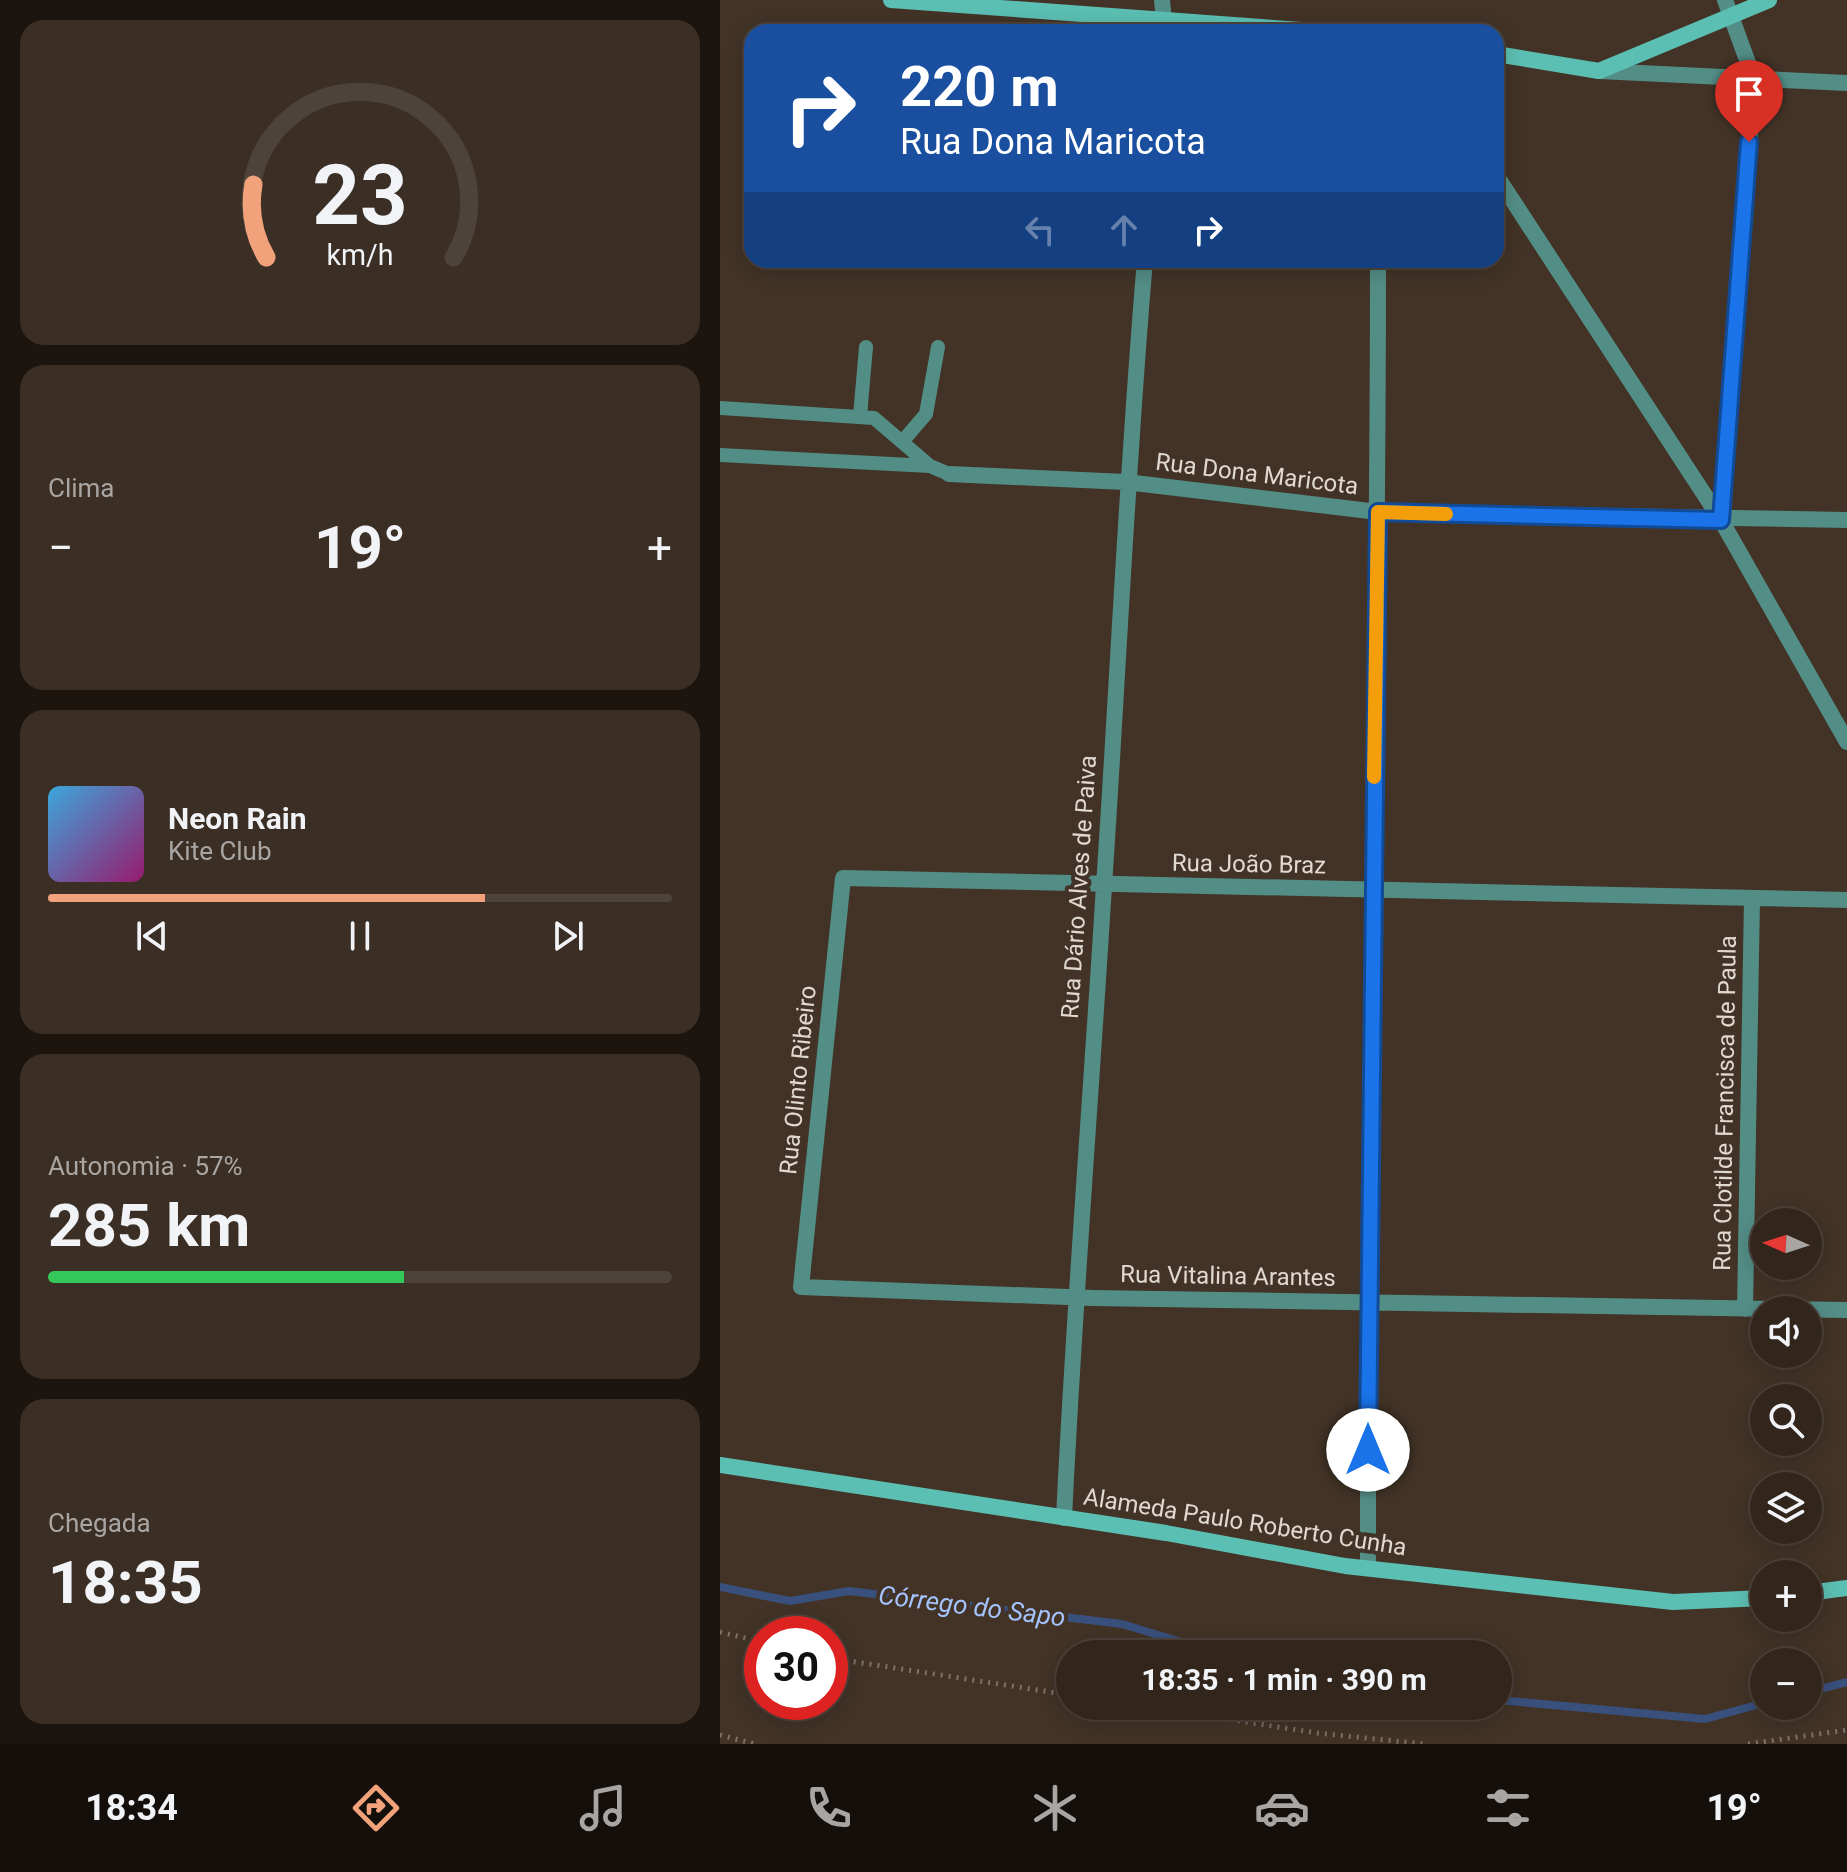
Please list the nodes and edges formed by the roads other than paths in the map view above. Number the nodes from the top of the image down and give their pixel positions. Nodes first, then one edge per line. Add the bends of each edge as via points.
1 (891, 0) edge
2 (1162, 0) edge
3 (1769, 0) edge
4 (1728, 8) edge
5 (1155, 24) edge
6 (1166, 24) edge
7 (1504, 55) edge
8 (1599, 71) junction
9 (1754, 79) junction
10 (1847, 83) edge
11 (1504, 187) edge
12 (1144, 268) edge
13 (1378, 268) edge
14 (866, 347) dead end
15 (938, 347) dead end
16 (720, 408) edge
17 (860, 416) junction
18 (902, 442) junction
19 (720, 455) edge
20 (930, 466) junction
21 (949, 474) joint
22 (1126, 482) junction
23 (1378, 512) junction
24 (1721, 520) junction
25 (1847, 520) edge
26 (1847, 742) edge
27 (843, 878) joint
28 (1104, 886) junction
29 (1372, 890) junction
30 (1752, 898) junction
31 (1847, 900) edge
32 (801, 1287) joint
33 (1074, 1298) junction
34 (1367, 1302) junction
35 (1745, 1309) junction
36 (1847, 1310) edge
37 (720, 1465) edge
38 (1064, 1518) junction
39 (1368, 1568) junction
40 (1847, 1588) edge
41 (1822, 1591) edge
42 (1750, 1599) edge

1 - 5 street
2 - 6 street
3 - 4 street
4 - 8 street
4 - 9 street
7 - 8 street
8 - 9 street
9 - 10 street
9 - 24 street
11 - 24 street
12 - 22 street, Rua Dário Alves de Paiva
13 - 23 street
14 - 17 lane
15 - 18 lane via 926,414
16 - 17 lane
17 - 18 lane via 874,418
18 - 20 lane
19 - 20 lane
20 - 21 lane
21 - 22 street, Rua Dona Maricota
22 - 23 street, Rua Dona Maricota
22 - 28 street, Rua Dário Alves de Paiva
23 - 24 street, Rua Dona Maricota
23 - 29 street
24 - 25 street, Rua Dona Maricota
24 - 26 street
27 - 28 street, Rua João Braz
27 - 32 street, Rua Olinto Ribeiro
28 - 29 street, Rua João Braz
28 - 33 street, Rua Dário Alves de Paiva
29 - 30 street, Rua João Braz
29 - 34 street
30 - 31 street, Rua João Braz
30 - 35 street, Rua Clotilde Francisca de Paula
32 - 33 street, Rua Vitalina Arantes
33 - 34 street, Rua Vitalina Arantes
33 - 38 street, Rua Dário Alves de Paiva
34 - 35 street, Rua Vitalina Arantes
34 - 39 street
35 - 36 street, Rua Vitalina Arantes
37 - 38 street, Alameda Paulo Roberto Cunha
38 - 39 street, Alameda Paulo Roberto Cunha
39 - 42 street, Alameda Paulo Roberto Cunha via 1673,1602
40 - 41 street

